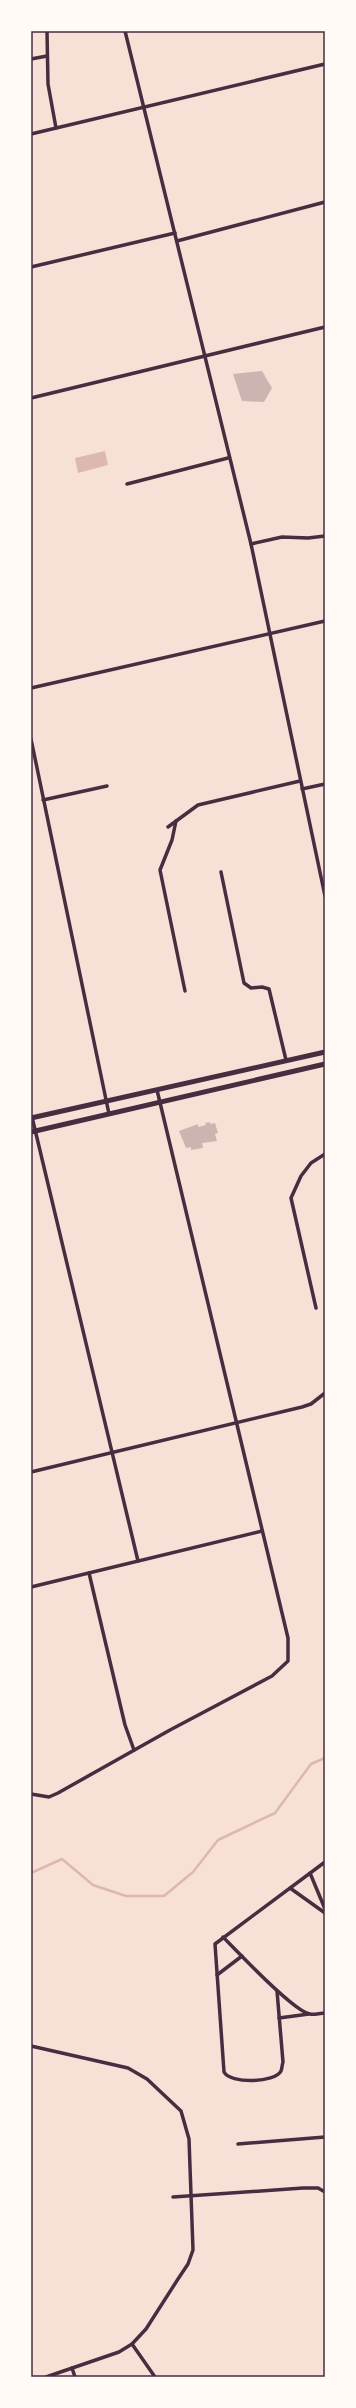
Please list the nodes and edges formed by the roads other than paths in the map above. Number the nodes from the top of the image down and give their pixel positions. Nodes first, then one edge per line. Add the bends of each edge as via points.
1 (47, 31) edge
2 (125, 31) edge
3 (47, 56) junction
4 (31, 59) edge
5 (325, 64) edge
6 (143, 108) junction
7 (56, 128) junction
8 (31, 134) edge
9 (325, 202) edge
10 (175, 233) junction
11 (177, 241) junction
12 (31, 267) edge
13 (325, 327) edge
14 (206, 356) junction
15 (31, 398) edge
16 (228, 458) junction
17 (128, 484) dead end
18 (325, 536) edge
19 (251, 544) junction
20 (325, 621) edge
21 (269, 634) junction
22 (31, 688) edge
23 (31, 739) edge
24 (300, 781) junction
25 (325, 784) edge
26 (107, 786) dead end
27 (302, 789) junction
28 (43, 800) junction
29 (176, 821) junction
30 (168, 827) dead end
31 (221, 872) dead end
32 (325, 896) edge
33 (185, 991) dead end
34 (325, 1052) edge
35 (286, 1060) junction
36 (325, 1064) edge
37 (157, 1090) junction
38 (107, 1101) junction
39 (160, 1102) junction
40 (110, 1114) junction
41 (32, 1117) edge
42 (33, 1132) edge
43 (325, 1154) edge
44 (316, 1308) dead end
45 (325, 1393) edge
46 (236, 1423) junction
47 (113, 1452) junction
48 (31, 1472) edge
49 (262, 1531) junction
50 (138, 1561) junction
51 (89, 1573) junction
52 (31, 1587) edge
53 (134, 1750) junction
54 (31, 1794) edge
55 (325, 1862) edge
56 (310, 1874) junction
57 (290, 1888) junction
58 (325, 1909) edge
59 (325, 1913) edge
60 (223, 1937) junction
61 (242, 1956) junction
62 (217, 1975) junction
63 (277, 1991) junction
64 (325, 2013) edge
65 (309, 2014) junction
66 (279, 2018) junction
67 (31, 2046) edge
68 (325, 2137) edge
69 (238, 2144) dead end
70 (325, 2192) edge
71 (190, 2196) junction
72 (173, 2197) dead end
73 (132, 2344) junction
74 (72, 2368) junction
75 (46, 2377) edge
76 (75, 2377) edge
77 (155, 2377) edge

1 - 3 street
2 - 6 street
3 - 4 street
3 - 7 street via 48,84
5 - 6 street
6 - 7 street
6 - 10 street
7 - 8 street
9 - 11 street
10 - 11 street
10 - 12 street
11 - 14 street
13 - 14 street
14 - 15 street
14 - 16 street
16 - 17 street
16 - 19 street
18 - 19 street via 282,536
19 - 21 street
20 - 21 street
21 - 22 street
21 - 24 street
23 - 28 street
24 - 27 street
24 - 29 street via 198,805
25 - 27 street
26 - 28 street
27 - 32 street
28 - 38 street
29 - 30 street
29 - 33 street via 172,840 160,870
31 - 35 street via 244,983 251,988 269,989
34 - 35 main road
35 - 37 main road
36 - 39 main road
37 - 38 main road
37 - 39 street
38 - 40 street
38 - 41 main road
39 - 40 main road
39 - 46 street
40 - 42 main road
41 - 42 street
42 - 47 street
43 - 44 street via 311,1163 301,1176 291,1198
45 - 46 street via 311,1404
46 - 47 street
46 - 49 street
47 - 48 street
47 - 50 street
49 - 50 street
49 - 53 street via 288,1638 288,1661 272,1676
50 - 51 street
51 - 52 street
51 - 53 street via 125,1725
53 - 54 street via 58,1793 49,1796
55 - 56 street
56 - 57 street
56 - 58 street
57 - 59 street
57 - 60 street
60 - 61 street
60 - 62 street via 214,1946
61 - 62 street
61 - 63 street
62 - 66 street via 226,2077 234,2080 256,2080 275,2077 281,2072 283,2062
63 - 65 street
63 - 66 street
64 - 65 street
65 - 66 street
67 - 71 street via 128,2068 148,2079 170,2098 182,2111 190,2139
68 - 69 street
70 - 71 street via 318,2188 303,2188
71 - 72 street
71 - 73 street via 194,2243 191,2257 146,2329
73 - 74 street via 119,2352
73 - 77 street
74 - 75 street
74 - 76 street

